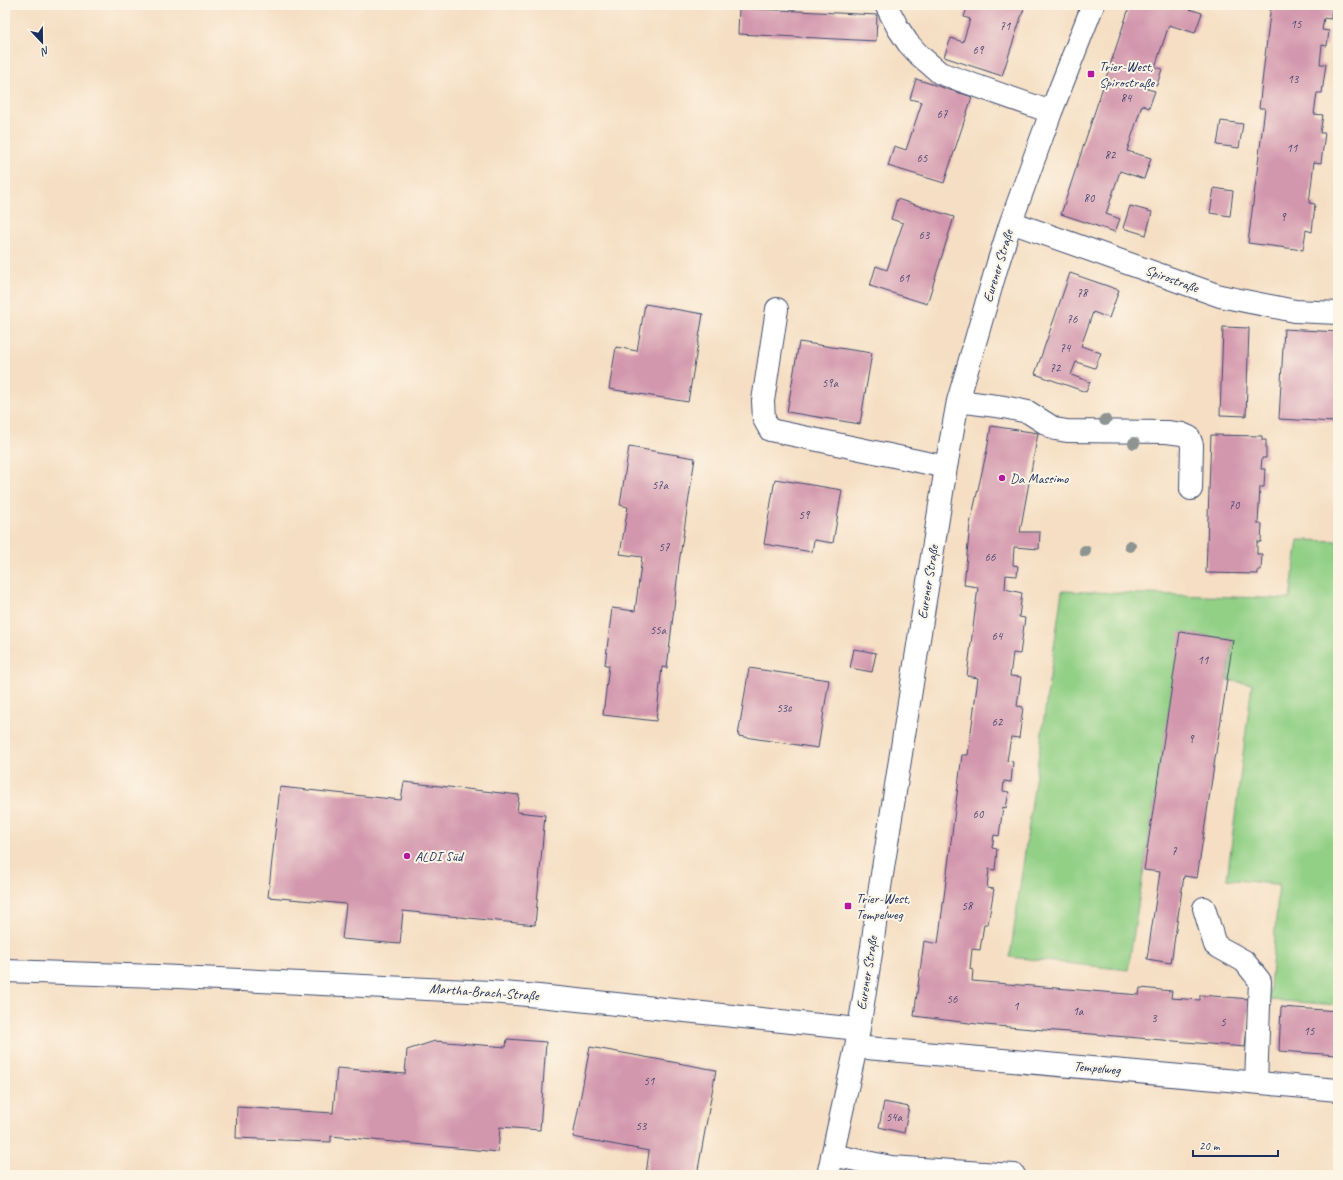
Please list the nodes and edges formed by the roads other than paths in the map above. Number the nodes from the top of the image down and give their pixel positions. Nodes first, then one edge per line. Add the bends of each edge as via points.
1 (886, 5) edge
2 (1092, 5) edge
3 (1051, 112) junction
4 (1011, 222) junction
5 (777, 309) dead end
6 (1338, 313) edge
7 (958, 402) junction
8 (946, 467) junction
9 (1191, 489) dead end
10 (1204, 908) dead end
11 (5, 971) edge
12 (857, 1038) junction
13 (1256, 1082) junction
14 (1338, 1090) edge
15 (830, 1165) edge
16 (1014, 1175) edge

1 - 3 street via 908,43 940,73
2 - 3 street, Eurener Straße
3 - 4 street, Eurener Straße
4 - 6 street, Spirostraße via 1220,296 1295,311
4 - 7 street, Eurener Straße
5 - 8 street via 764,401 764,419 770,430
7 - 8 street, Eurener Straße
7 - 9 street via 1028,412 1055,429 1067,431 1182,434 1189,437 1192,445
8 - 12 street, Eurener Straße
10 - 13 street via 1215,945 1244,961 1260,981
11 - 12 street, Martha-Brach-Straße via 490,992 539,996
12 - 13 street, Tempelweg
12 - 15 street, Eurener Straße
13 - 14 street, Tempelweg
15 - 16 street via 891,1166

